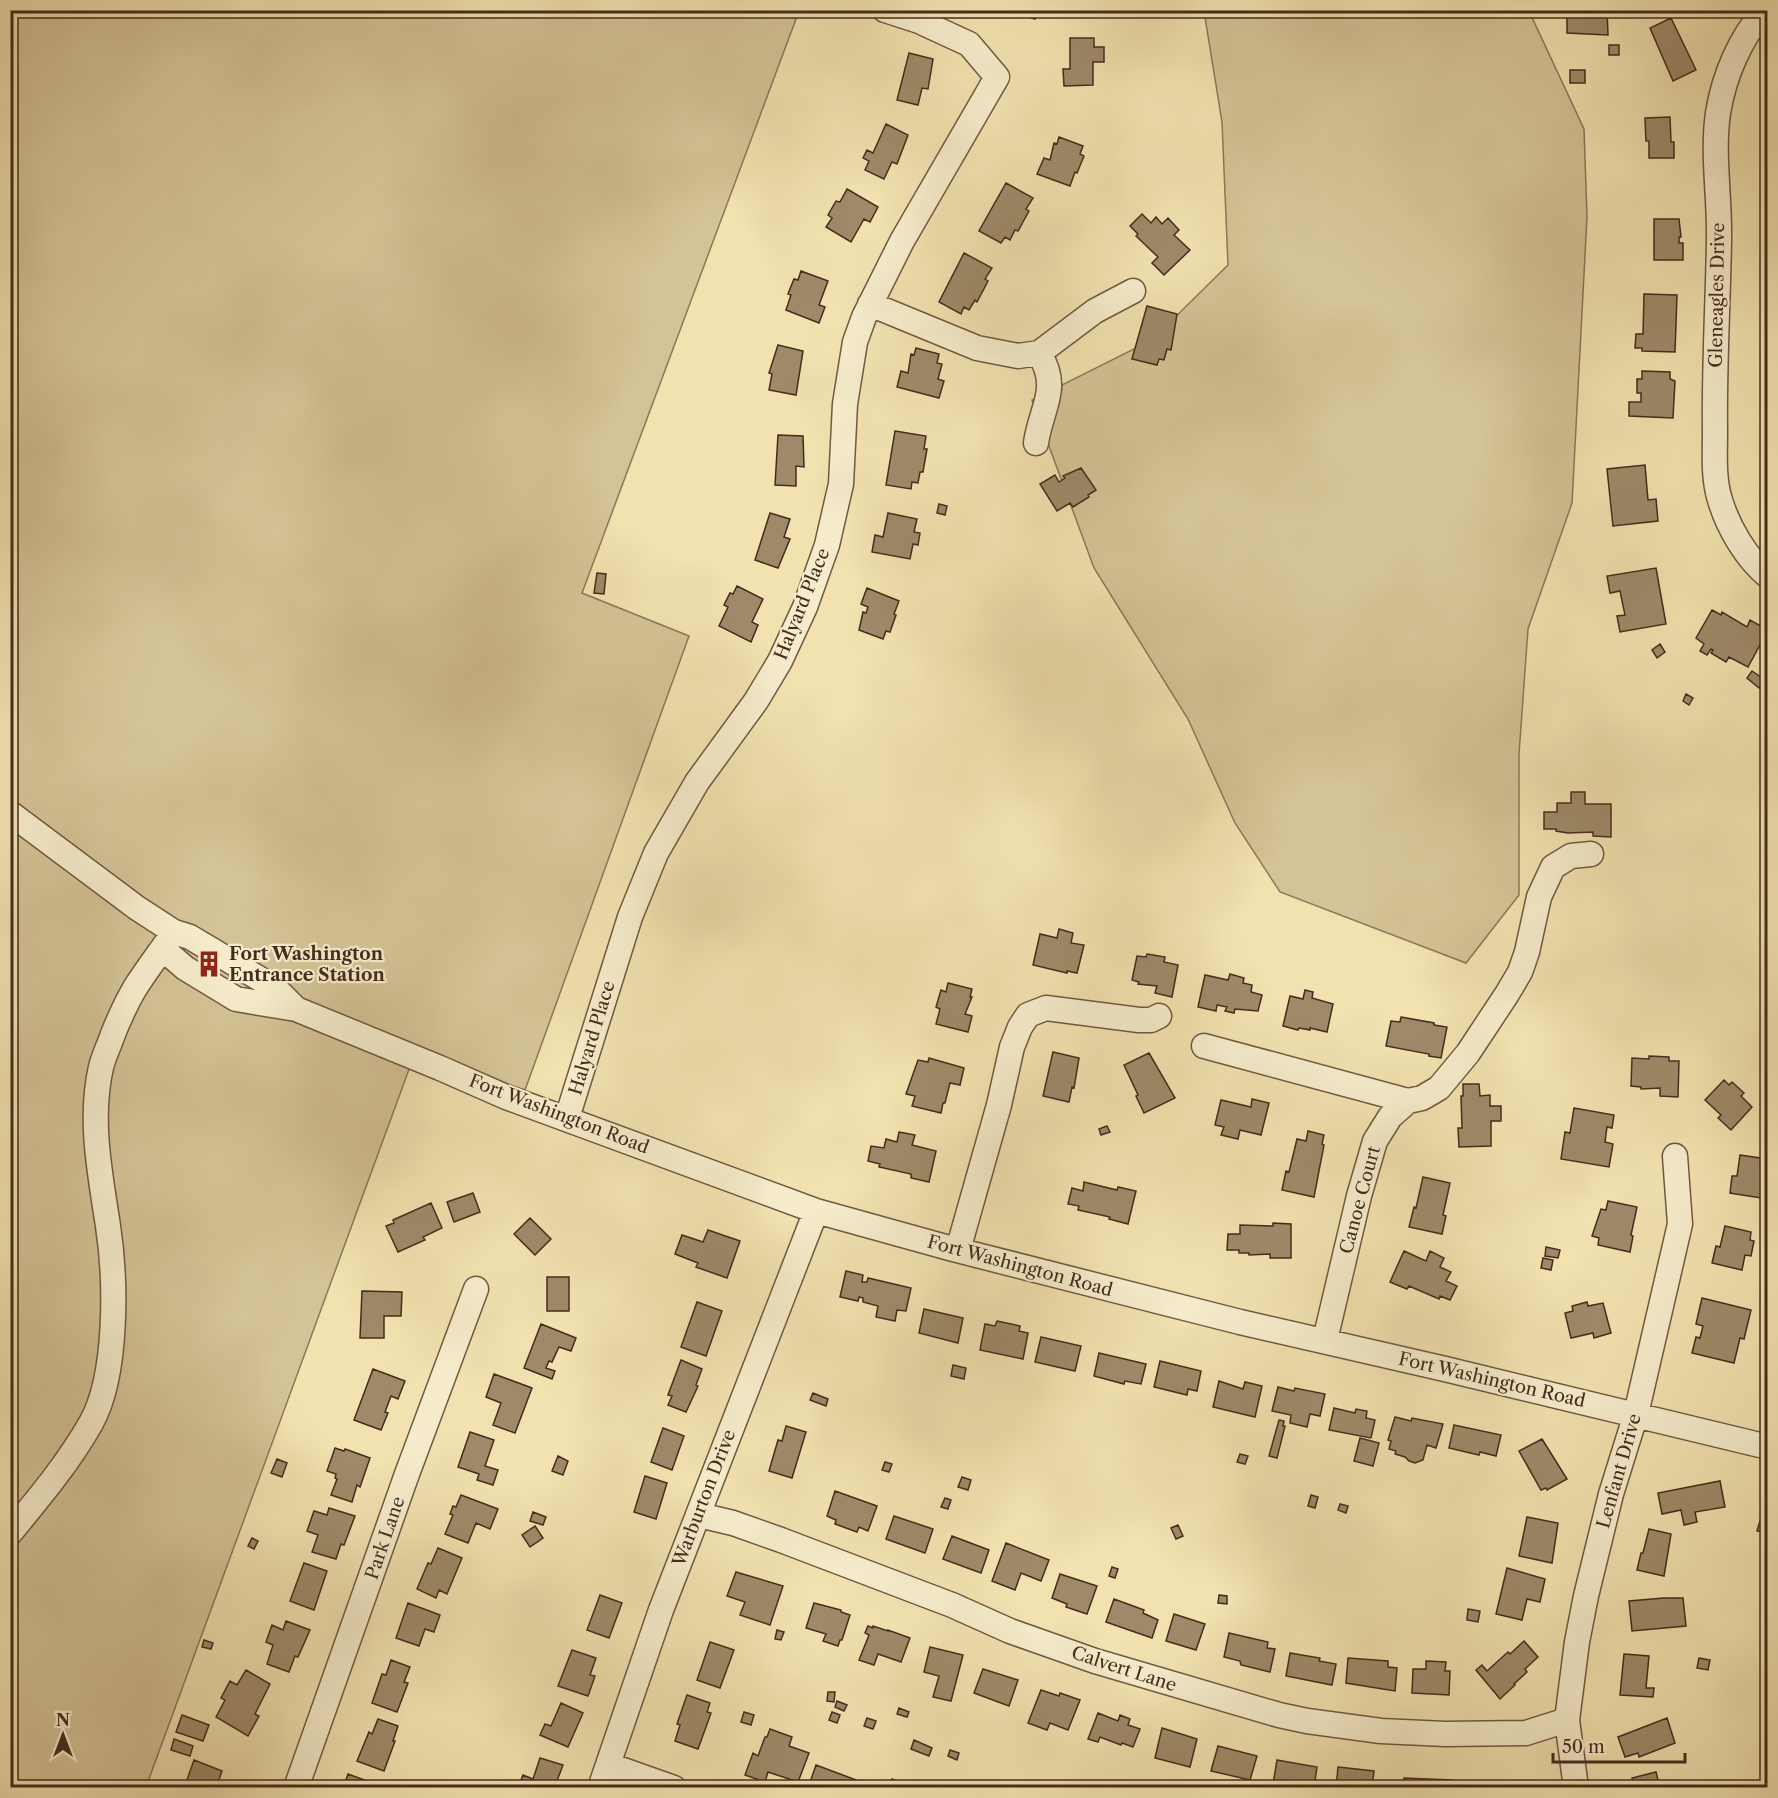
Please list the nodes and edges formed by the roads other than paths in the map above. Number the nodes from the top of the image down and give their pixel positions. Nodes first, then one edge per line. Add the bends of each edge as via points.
1 (885, 10) edge
2 (1752, 15) edge
3 (1133, 291) dead end
4 (870, 304) junction
5 (1039, 353) junction
6 (1036, 443) dead end
7 (1767, 576) edge
8 (10, 813) edge
9 (1591, 854) dead end
10 (168, 941) junction
11 (235, 965) junction
12 (219, 991) junction
13 (296, 1009) junction
14 (1159, 1016) dead end
15 (1204, 1046) dead end
16 (1408, 1101) junction
17 (567, 1118) junction
18 (1675, 1156) dead end
19 (816, 1211) junction
20 (958, 1250) junction
21 (476, 1289) dead end
22 (1325, 1340) junction
23 (1636, 1414) junction
24 (1767, 1447) edge
25 (699, 1515) junction
26 (10, 1533) edge
27 (1567, 1719) junction
28 (609, 1765) junction
29 (296, 1788) edge
30 (600, 1788) edge
31 (674, 1788) edge
32 (1576, 1788) edge

1 - 4 street, Halyard Place via 969,44 997,77
2 - 7 street, Gleneagles Drive via 1728,74 1716,131 1719,238 1715,471 1720,500 1729,521
3 - 5 street via 1095,311
4 - 5 street via 977,348 1018,356
4 - 17 street, Halyard Place via 855,342 835,510 805,607 756,701 697,782 656,853 630,917
5 - 6 street via 1051,381
8 - 10 street via 137,908
9 - 16 street via 1571,856 1553,867 1539,897 1520,972 1507,994 1439,1088
10 - 11 street, Fort Washington Road via 190,937
10 - 12 street, Fort Washington Road via 185,968
10 - 26 street via 121,1013 101,1067 95,1124 112,1267 107,1375 93,1421
11 - 12 street
11 - 13 street, Fort Washington Road via 274,988
12 - 13 street, Fort Washington Road via 236,999
13 - 17 street, Fort Washington Road via 506,1097
14 - 20 street via 1139,1020 1046,1008 1028,1015 1012,1047
15 - 16 street
16 - 22 street, Canoe Court via 1390,1117 1375,1141
17 - 19 street, Fort Washington Road
18 - 23 street, Lenfant Drive via 1680,1224
19 - 20 street, Fort Washington Road
19 - 25 street, Warburton Drive
20 - 22 street, Fort Washington Road
21 - 29 street, Park Lane via 406,1474
22 - 23 street, Fort Washington Road
23 - 24 street, Fort Washington Road
23 - 27 street, Lenfant Drive via 1586,1596
25 - 27 street, Calvert Lane via 781,1540 1095,1661 1288,1717 1381,1731 1457,1734 1526,1733
25 - 28 street, Warburton Drive via 648,1646
27 - 32 street, Lenfant Drive
28 - 30 street, Warburton Drive
28 - 31 street

